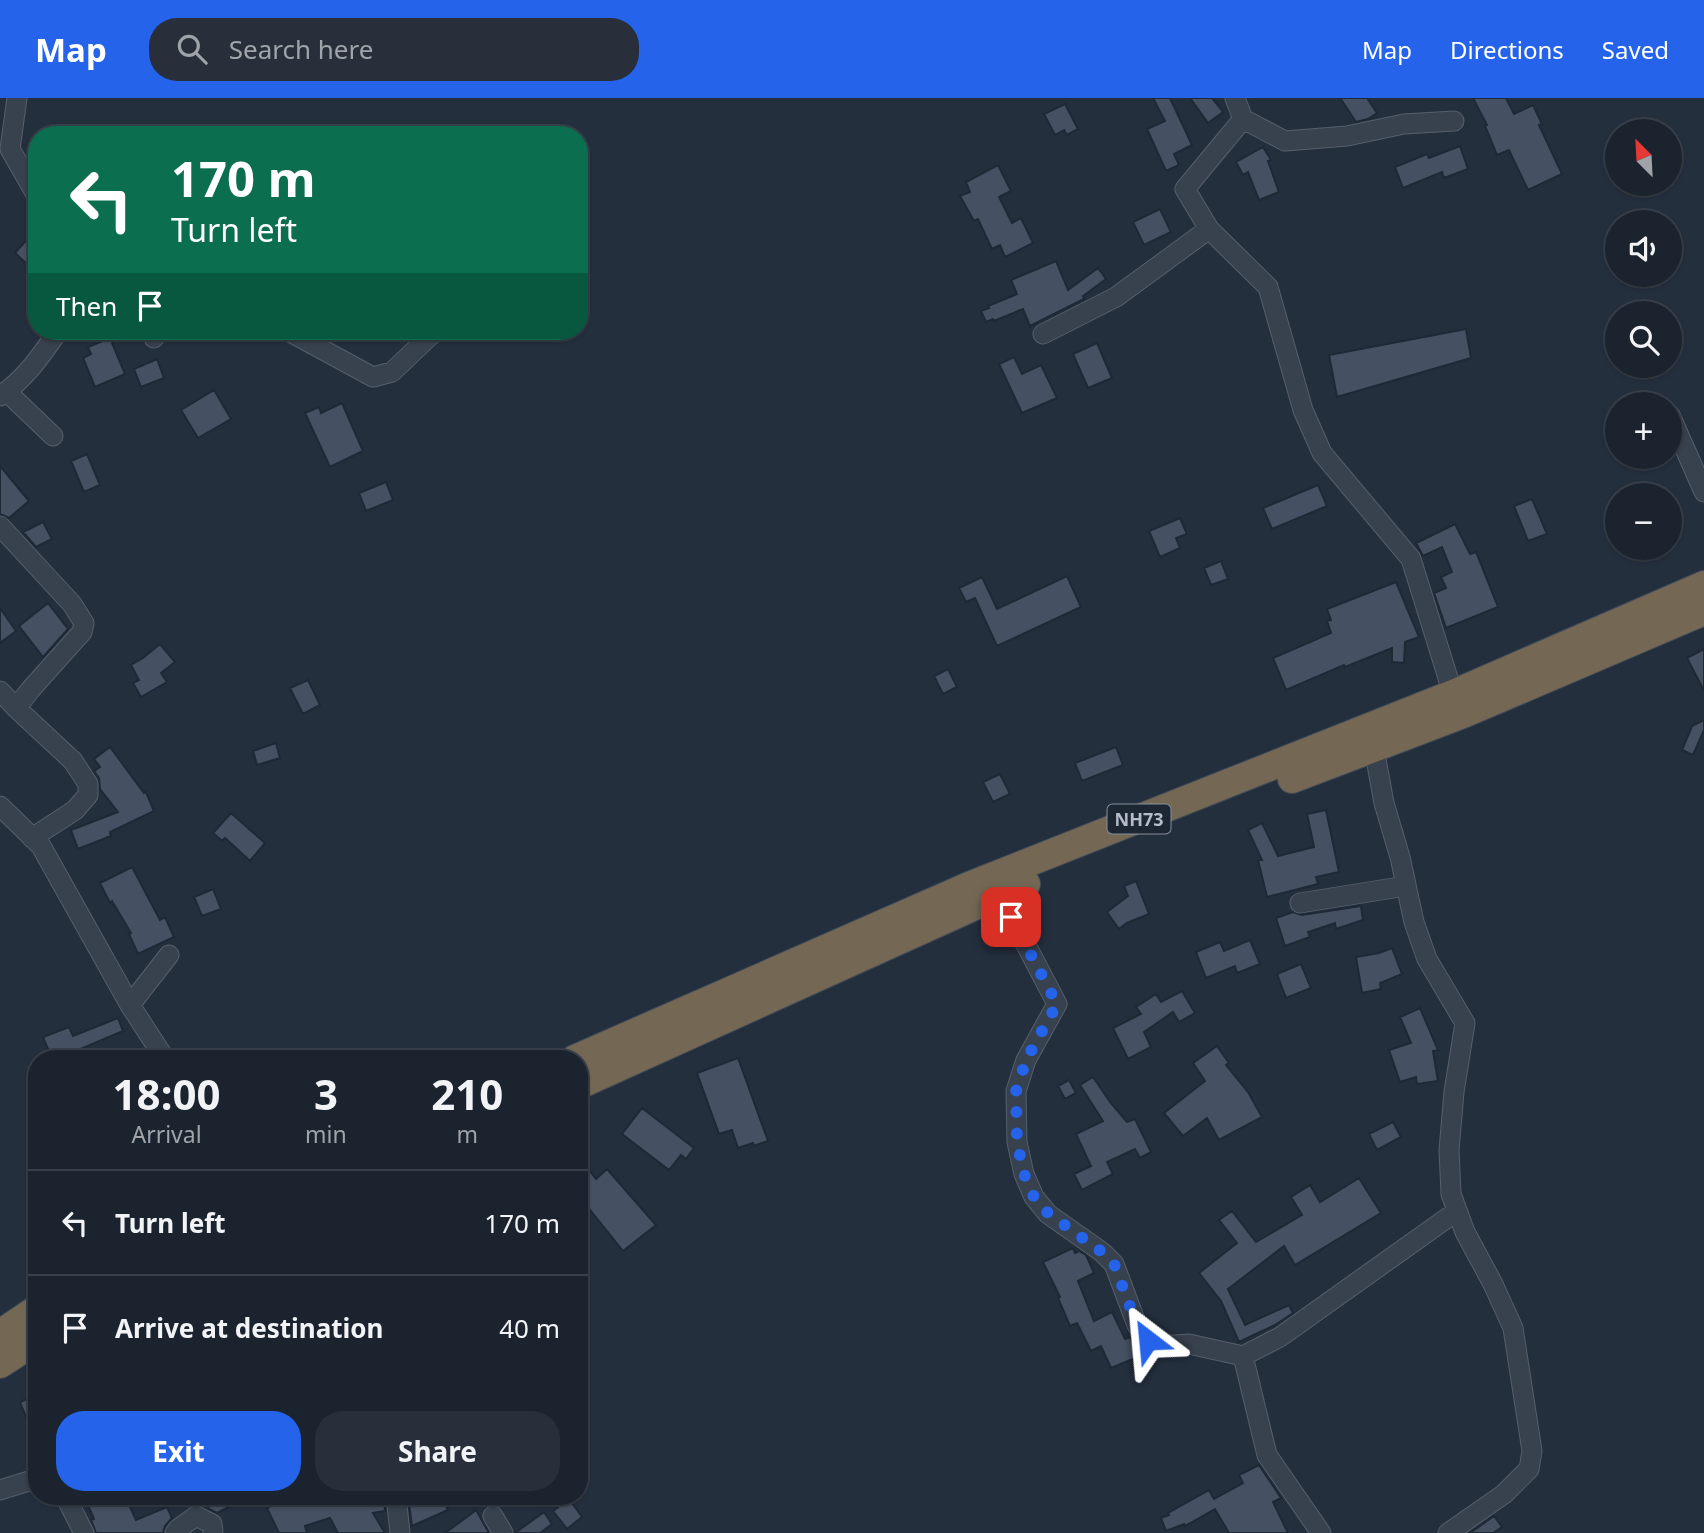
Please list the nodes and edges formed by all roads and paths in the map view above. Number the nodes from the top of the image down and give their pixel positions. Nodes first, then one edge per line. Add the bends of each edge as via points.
1 (17, 98) edge
2 (1235, 98) edge
3 (1243, 119) junction
4 (1454, 121) dead end
5 (28, 180) edge
6 (1209, 229) junction
7 (1043, 334) dead end
8 (52, 340) edge
9 (305, 340) edge
10 (426, 340) edge
11 (3, 394) edge
12 (53, 436) dead end
13 (1682, 442) edge
14 (1704, 492) edge
15 (0, 526) edge
16 (1704, 584) edge
17 (1704, 611) edge
18 (0, 691) edge
19 (1453, 694) junction
20 (16, 708) junction
21 (1374, 748) junction
22 (0, 806) edge
23 (32, 838) junction
24 (1406, 886) junction
25 (1000, 895) junction
26 (1300, 903) dead end
27 (169, 955) dead end
28 (130, 1005) junction
29 (159, 1050) edge
30 (588, 1053) edge
31 (588, 1081) edge
32 (1457, 1211) junction
33 (28, 1315) edge
34 (0, 1334) edge
35 (28, 1346) edge
36 (1243, 1356) junction
37 (0, 1364) edge
38 (28, 1481) edge
39 (0, 1490) edge
40 (70, 1505) edge
41 (397, 1505) edge
42 (84, 1533) edge
43 (175, 1533) edge
44 (213, 1533) edge
45 (400, 1533) edge
46 (1321, 1533) edge
47 (1448, 1533) edge

1 - 5 street via 10,149
2 - 3 street
3 - 4 street via 1285,141
3 - 6 street via 1185,188
6 - 7 street via 1116,298
6 - 19 street via 1268,287 1303,410 1322,453 1410,559
8 - 11 street via 16,385
9 - 10 street via 373,377 392,372
11 - 12 street
13 - 14 street
15 - 20 street via 84,623 82,632
16 - 19 highway, NH73
17 - 21 highway, NH73 via 1463,715
18 - 20 street
19 - 30 highway, NH73 via 969,886
20 - 23 street via 73,761 88,784 88,795 75,810
21 - 24 street
21 - 25 highway, NH73
22 - 23 street
23 - 28 street via 41,846
24 - 26 street
24 - 32 street via 1427,958 1465,1023 1449,1150 1451,1194
25 - 31 highway, NH73
25 - 36 street via 1057,1004 1026,1060 1016,1091 1017,1142 1034,1197 1114,1264 1137,1325 1148,1340 1158,1346 1189,1344
27 - 28 street
28 - 29 street
32 - 36 street via 1280,1337
32 - 47 street via 1513,1328 1532,1451 1529,1469 1504,1494
33 - 34 highway
35 - 37 highway
36 - 46 street via 1267,1455
38 - 39 street
40 - 42 street
41 - 45 street
43 - 44 street via 196,1517 212,1524

